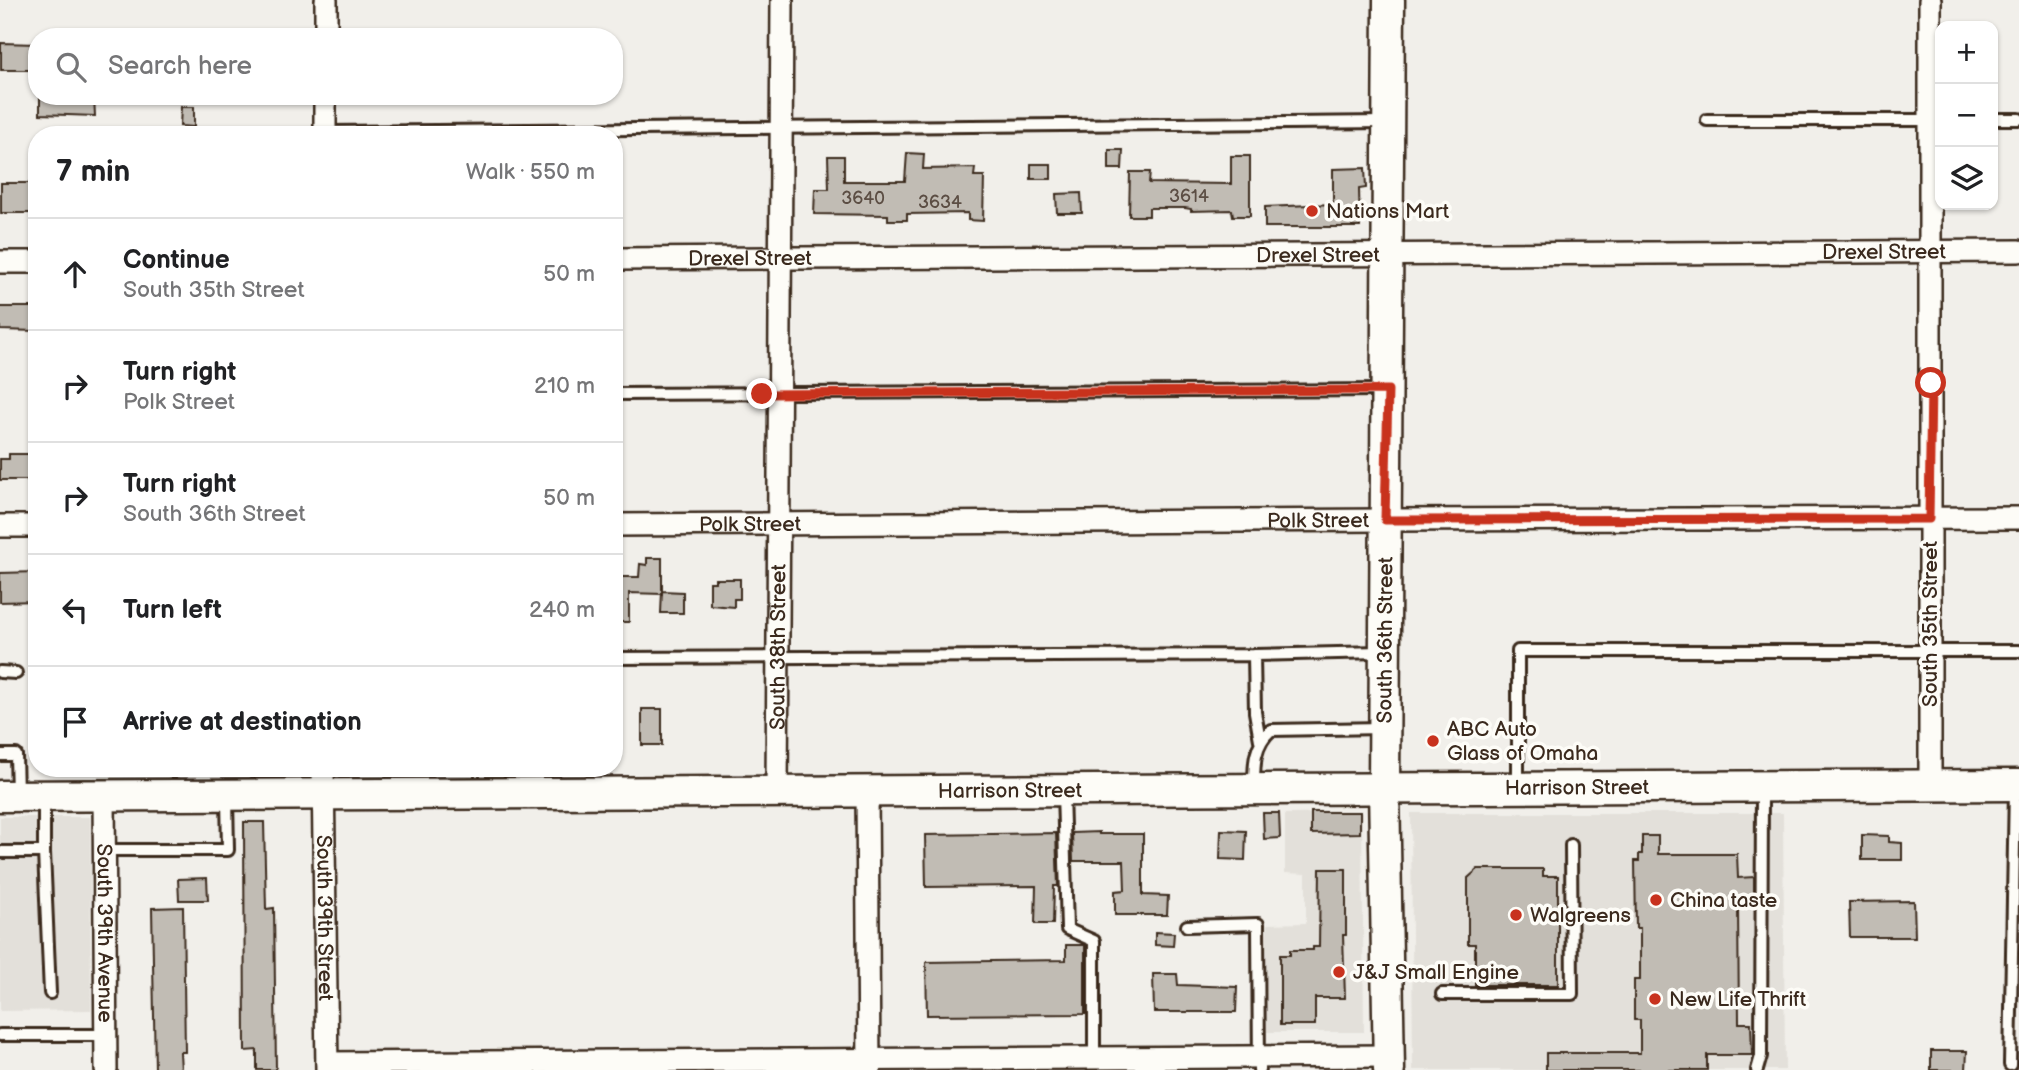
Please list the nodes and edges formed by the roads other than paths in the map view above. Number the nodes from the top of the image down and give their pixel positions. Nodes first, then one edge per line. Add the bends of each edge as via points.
1 (326, 0) edge
2 (782, 0) edge
3 (1389, 0) edge
4 (1930, 0) edge
5 (326, 28) edge
6 (325, 105) edge
7 (1998, 119) edge
8 (2019, 119) edge
9 (1707, 120) dead end
10 (1935, 120) edge
11 (1389, 122) junction
12 (325, 126) edge
13 (782, 127) junction
14 (623, 129) edge
15 (2019, 251) edge
16 (1930, 252) junction
17 (1389, 254) junction
18 (781, 258) junction
19 (623, 259) edge
20 (0, 262) edge
21 (28, 262) edge
22 (1388, 390) junction
23 (623, 394) edge
24 (780, 394) junction
25 (2019, 518) edge
26 (1929, 519) junction
27 (1385, 520) junction
28 (623, 525) edge
29 (779, 525) junction
30 (0, 526) edge
31 (28, 526) edge
32 (1385, 652) junction
33 (1930, 652) junction
34 (2019, 652) edge
35 (1254, 655) junction
36 (778, 656) junction
37 (623, 658) edge
38 (0, 673) edge
39 (16, 673) dead end
40 (1384, 728) junction
41 (1259, 740) junction
42 (0, 755) edge
43 (323, 781) edge
44 (1930, 785) junction
45 (2017, 785) edge
46 (1762, 786) junction
47 (1384, 787) junction
48 (1518, 787) junction
49 (1254, 788) junction
50 (1063, 789) junction
51 (867, 790) junction
52 (777, 791) junction
53 (227, 794) junction
54 (104, 795) junction
55 (20, 796) edge
56 (1571, 845) dead end
57 (104, 850) junction
58 (0, 852) edge
59 (44, 852) junction
60 (1186, 926) dead end
61 (50, 993) dead end
62 (1442, 994) dead end
63 (0, 1035) edge
64 (105, 1035) junction
65 (1094, 1057) junction
66 (1259, 1063) edge
67 (1389, 1063) edge
68 (869, 1064) edge
69 (2010, 1065) dead end
70 (327, 1067) edge
71 (106, 1070) edge
72 (1757, 1070) edge

1 - 5 street
2 - 13 street, South 38th Street
3 - 11 main road, South 36th Street
4 - 10 street, South 35th Street
6 - 12 street
7 - 8 lane
9 - 10 lane
10 - 16 street, South 35th Street
11 - 13 lane
11 - 17 main road, South 36th Street
13 - 14 lane
13 - 18 street, South 38th Street
15 - 16 street, Drexel Street
16 - 17 street, Drexel Street
16 - 26 street, South 35th Street
17 - 18 street, Drexel Street
17 - 22 main road, South 36th Street
18 - 19 street, Drexel Street
18 - 24 street, South 38th Street
20 - 21 street
22 - 24 lane
22 - 27 main road, South 36th Street
23 - 24 lane
24 - 29 street, South 38th Street
25 - 26 street, Polk Street
26 - 27 street, Polk Street
26 - 33 street, South 35th Street
27 - 29 street, Polk Street
27 - 32 main road, South 36th Street
28 - 29 street, Polk Street
29 - 36 street, South 38th Street
30 - 31 street
32 - 35 lane
32 - 40 main road, South 36th Street
33 - 34 lane
33 - 44 street, South 35th Street
33 - 48 lane via 1518,652
35 - 36 lane
35 - 41 lane
36 - 37 lane
36 - 52 street, South 38th Street
38 - 39 lane
40 - 41 lane via 1271,730
40 - 47 main road, South 36th Street
41 - 49 lane
42 - 55 lane via 16,755
43 - 52 main road, Harrison Street
43 - 53 main road, Harrison Street
43 - 70 street, South 39th Street
44 - 45 main road, Harrison Street
44 - 46 main road, Harrison Street
45 - 69 lane
46 - 48 main road, Harrison Street
46 - 72 lane via 1762,1056
47 - 48 main road, Harrison Street
47 - 49 main road, Harrison Street
47 - 67 main road, South 36th Street
49 - 50 main road, Harrison Street
50 - 51 main road, Harrison Street
50 - 65 lane via 1068,929 1094,941
51 - 52 main road, Harrison Street
51 - 68 street
53 - 54 main road, Harrison Street
53 - 57 lane via 228,850
54 - 55 main road, Harrison Street
54 - 57 street, South 39th Avenue
55 - 59 lane
56 - 62 lane via 1572,994
57 - 64 street, South 39th Avenue
58 - 59 lane
59 - 61 lane
60 - 66 lane via 1258,924
63 - 64 lane
64 - 71 street, South 39th Avenue
65 - 66 street
65 - 68 street
66 - 67 street
68 - 70 street

